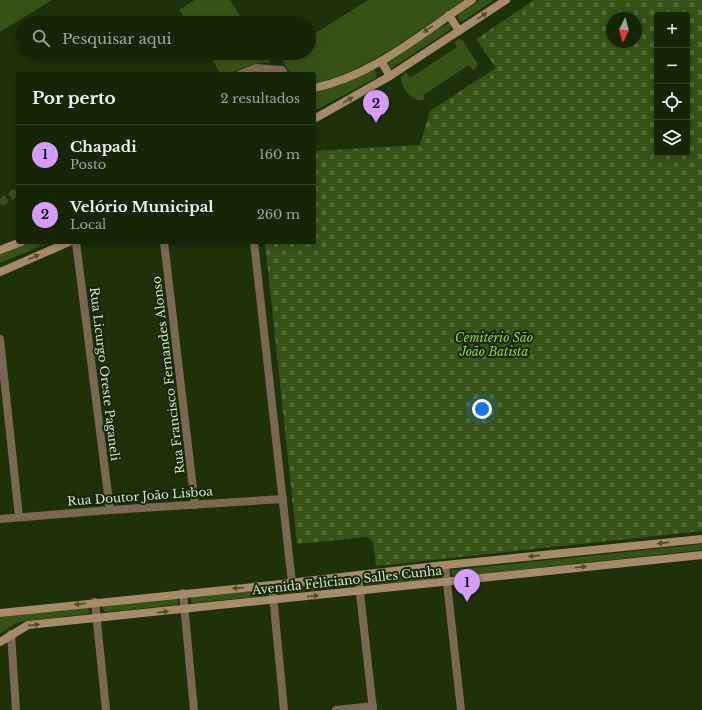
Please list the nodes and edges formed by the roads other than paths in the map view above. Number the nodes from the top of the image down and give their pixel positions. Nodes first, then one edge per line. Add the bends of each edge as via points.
1 (472, 0) edge
2 (506, 0) edge
3 (449, 15) junction
4 (459, 31) junction
5 (381, 61) junction
6 (246, 72) edge
7 (283, 72) edge
8 (390, 76) junction
9 (316, 87) edge
10 (316, 118) edge
11 (16, 244) edge
12 (64, 244) edge
13 (76, 244) edge
14 (164, 244) edge
15 (254, 244) edge
16 (0, 250) edge
17 (0, 272) edge
18 (0, 339) edge
19 (283, 499) junction
20 (195, 505) junction
21 (110, 510) junction
22 (19, 517) junction
23 (0, 519) edge
24 (702, 539) edge
25 (702, 555) edge
26 (445, 565) junction
27 (358, 575) junction
28 (447, 580) junction
29 (292, 583) junction
30 (272, 585) junction
31 (360, 590) junction
32 (183, 593) junction
33 (274, 600) junction
34 (95, 602) junction
35 (184, 610) junction
36 (0, 613) edge
37 (96, 619) junction
38 (12, 634) junction
39 (0, 642) edge
40 (373, 708) edge
41 (16, 710) edge
42 (106, 710) edge
43 (194, 710) edge
44 (284, 710) edge
45 (336, 710) edge
46 (461, 710) edge

1 - 3 main road
4 -> 2 main road
3 - 4 main road
3 -> 5 main road
4 - 8 main road
5 - 8 main road
5 - 9 main road
6 - 7 street via 266,68
10 -> 8 main road
11 - 16 main road
17 -> 12 main road
13 - 21 street, Rua Licurgo Oreste Paganeli
14 - 20 street, Rua Francisco Fernandes Alonso
15 - 19 street
18 - 22 street
19 - 20 street, Rua Doutor João Lisboa
19 - 29 street
20 - 21 street, Rua Doutor João Lisboa
21 - 22 street, Rua Doutor João Lisboa
22 - 23 street, Rua Doutor João Lisboa
24 -> 26 main road, Avenida Feliciano Salles Cunha
28 -> 25 main road, Avenida Feliciano Salles Cunha
26 - 27 main road, Avenida Feliciano Salles Cunha
26 - 28 street
27 - 29 main road, Avenida Feliciano Salles Cunha
27 - 31 street
28 - 31 main road, Avenida Feliciano Salles Cunha
28 - 46 street
29 - 30 main road, Avenida Feliciano Salles Cunha
30 -> 32 main road, Avenida Feliciano Salles Cunha
30 - 33 street
33 -> 31 main road, Avenida Feliciano Salles Cunha
31 - 40 street
32 - 34 main road, Avenida Feliciano Salles Cunha
32 - 35 street
33 - 35 main road, Avenida Feliciano Salles Cunha
33 - 44 street
34 -> 36 main road, Avenida Feliciano Salles Cunha
34 - 37 street
37 -> 35 main road, Avenida Feliciano Salles Cunha
35 - 43 street
38 -> 37 main road, Avenida Feliciano Salles Cunha via 28,626
37 - 42 street
38 - 39 main road, Avenida Feliciano Salles Cunha
38 - 41 street
40 - 45 street

